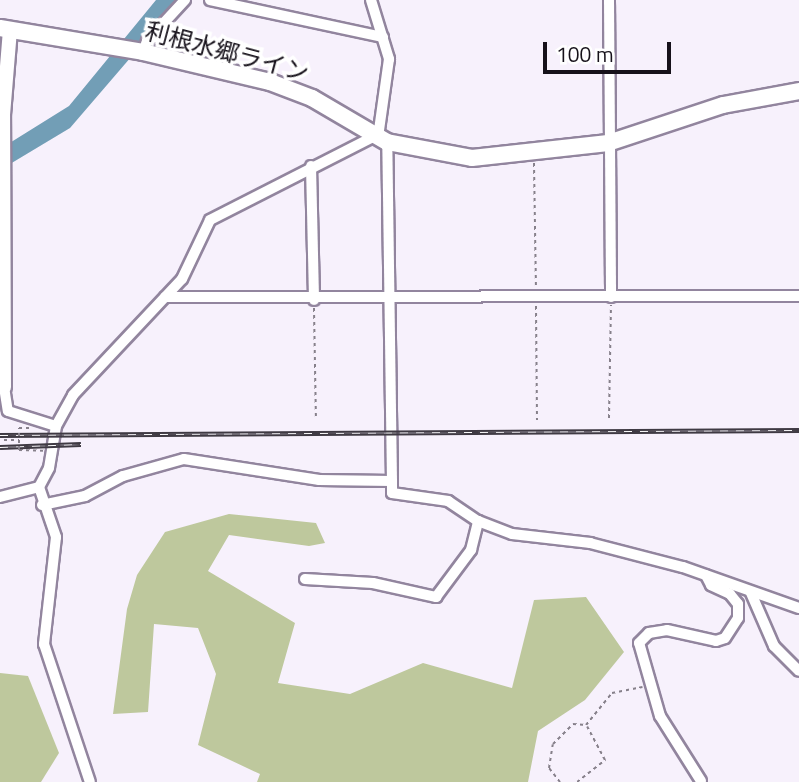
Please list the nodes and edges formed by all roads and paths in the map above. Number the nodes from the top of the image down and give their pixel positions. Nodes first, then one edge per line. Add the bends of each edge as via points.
1 (185, 0) edge
2 (210, 0) edge
3 (371, 0) edge
4 (609, 0) edge
5 (5, 29) edge
6 (383, 37) junction
7 (140, 52) junction
8 (799, 91) edge
9 (380, 139) junction
10 (608, 143) junction
11 (311, 166) junction
12 (799, 296) edge
13 (165, 297) junction
14 (611, 297) junction
15 (390, 299) junction
16 (314, 300) junction
17 (2, 387) edge
18 (610, 418) dead end
19 (316, 419) dead end
20 (56, 426) junction
21 (19, 428) dead end
22 (4, 440) dead end
23 (19, 440) junction
24 (52, 451) junction
25 (392, 481) junction
26 (39, 487) junction
27 (0, 497) edge
28 (42, 505) junction
29 (478, 521) junction
30 (706, 575) junction
31 (305, 579) dead end
32 (751, 593) junction
33 (799, 608) edge
34 (799, 671) edge
35 (650, 685) junction
36 (586, 724) junction
37 (701, 781) edge
38 (90, 782) edge
39 (560, 782) edge
40 (577, 782) edge

1 - 7 street
2 - 6 street
3 - 6 street
4 - 10 street
5 - 7 highway, 利根水郷ライン
5 - 17 main road
6 - 9 street via 388,75
7 - 9 highway, 利根水郷ライン via 291,88
8 - 10 highway, 利根水郷ライン via 723,106
9 - 10 highway, 利根水郷ライン via 484,159
9 - 11 street
9 - 15 street
10 - 14 street
11 - 13 street via 210,220 200,233 189,268
11 - 16 street
12 - 14 street
13 - 16 street
13 - 20 street via 88,375
14 - 15 street
14 - 18 path
15 - 16 street
15 - 25 street
16 - 19 path
17 - 20 street via 8,411
20 - 24 street
21 - 23 path, bridge
22 - 23 path
23 - 24 path, bridge via 19,450
24 - 26 street
25 - 28 street via 319,480 184,459 122,476 85,496
25 - 29 street via 392,493 448,501
26 - 27 street
26 - 28 street
28 - 38 street via 57,537 44,644
29 - 30 street via 512,534 590,543
29 - 31 street via 471,550 436,597 373,583
30 - 32 street
30 - 35 street via 711,585 730,594 738,604 738,618 725,638 716,641 680,632 649,633 639,643
32 - 33 street
32 - 34 street via 774,646
35 - 36 path via 612,693
35 - 37 street via 660,716
36 - 39 path via 573,724 553,744 550,768
36 - 40 path via 605,760

